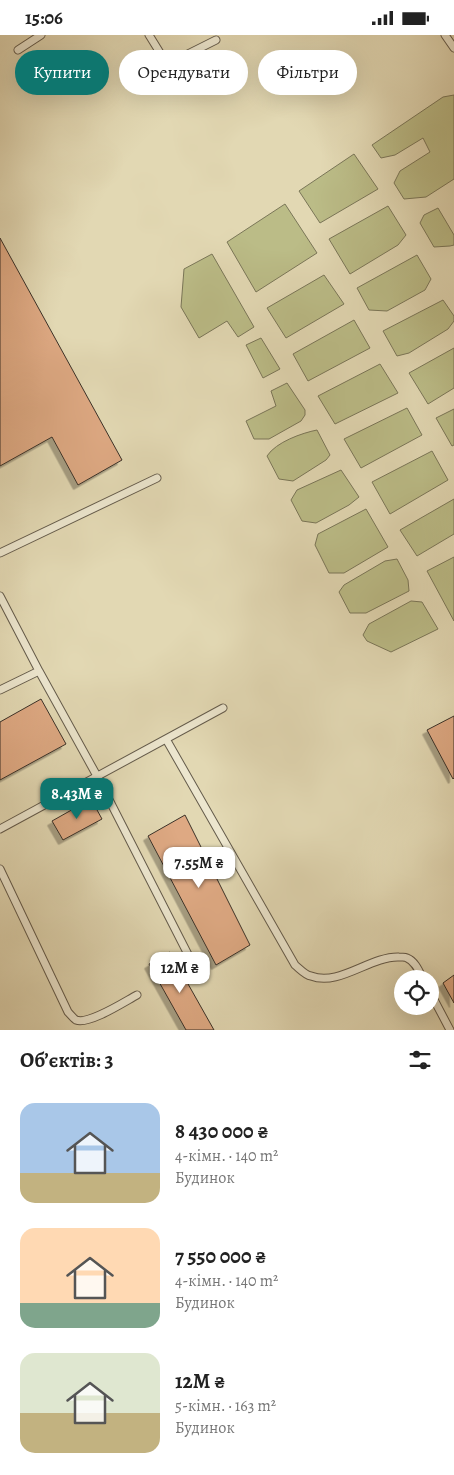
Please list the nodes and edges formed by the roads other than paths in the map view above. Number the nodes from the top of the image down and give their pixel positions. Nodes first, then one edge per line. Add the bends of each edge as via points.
1 (41, 35) edge
2 (149, 35) edge
3 (445, 35) edge
4 (216, 40) dead end
5 (454, 48) edge
6 (18, 50) dead end
7 (157, 478) dead end
8 (0, 553) edge
9 (0, 596) edge
10 (39, 671) junction
11 (0, 690) edge
12 (223, 708) dead end
13 (166, 739) junction
14 (97, 776) junction
15 (0, 829) edge
16 (0, 869) edge
17 (418, 970) edge
18 (198, 974) dead end
19 (137, 995) dead end
20 (439, 1009) edge
21 (450, 1030) edge

1 - 6 lane
2 - 4 lane via 162,56 173,59
3 - 5 lane
7 - 8 lane
9 - 10 lane
10 - 11 lane
10 - 14 lane
12 - 13 lane
13 - 14 lane
13 - 17 lane via 295,965 309,976 324,979 394,957 406,957
14 - 15 lane
14 - 18 lane
16 - 19 lane via 74,1019 92,1019
20 - 21 lane

